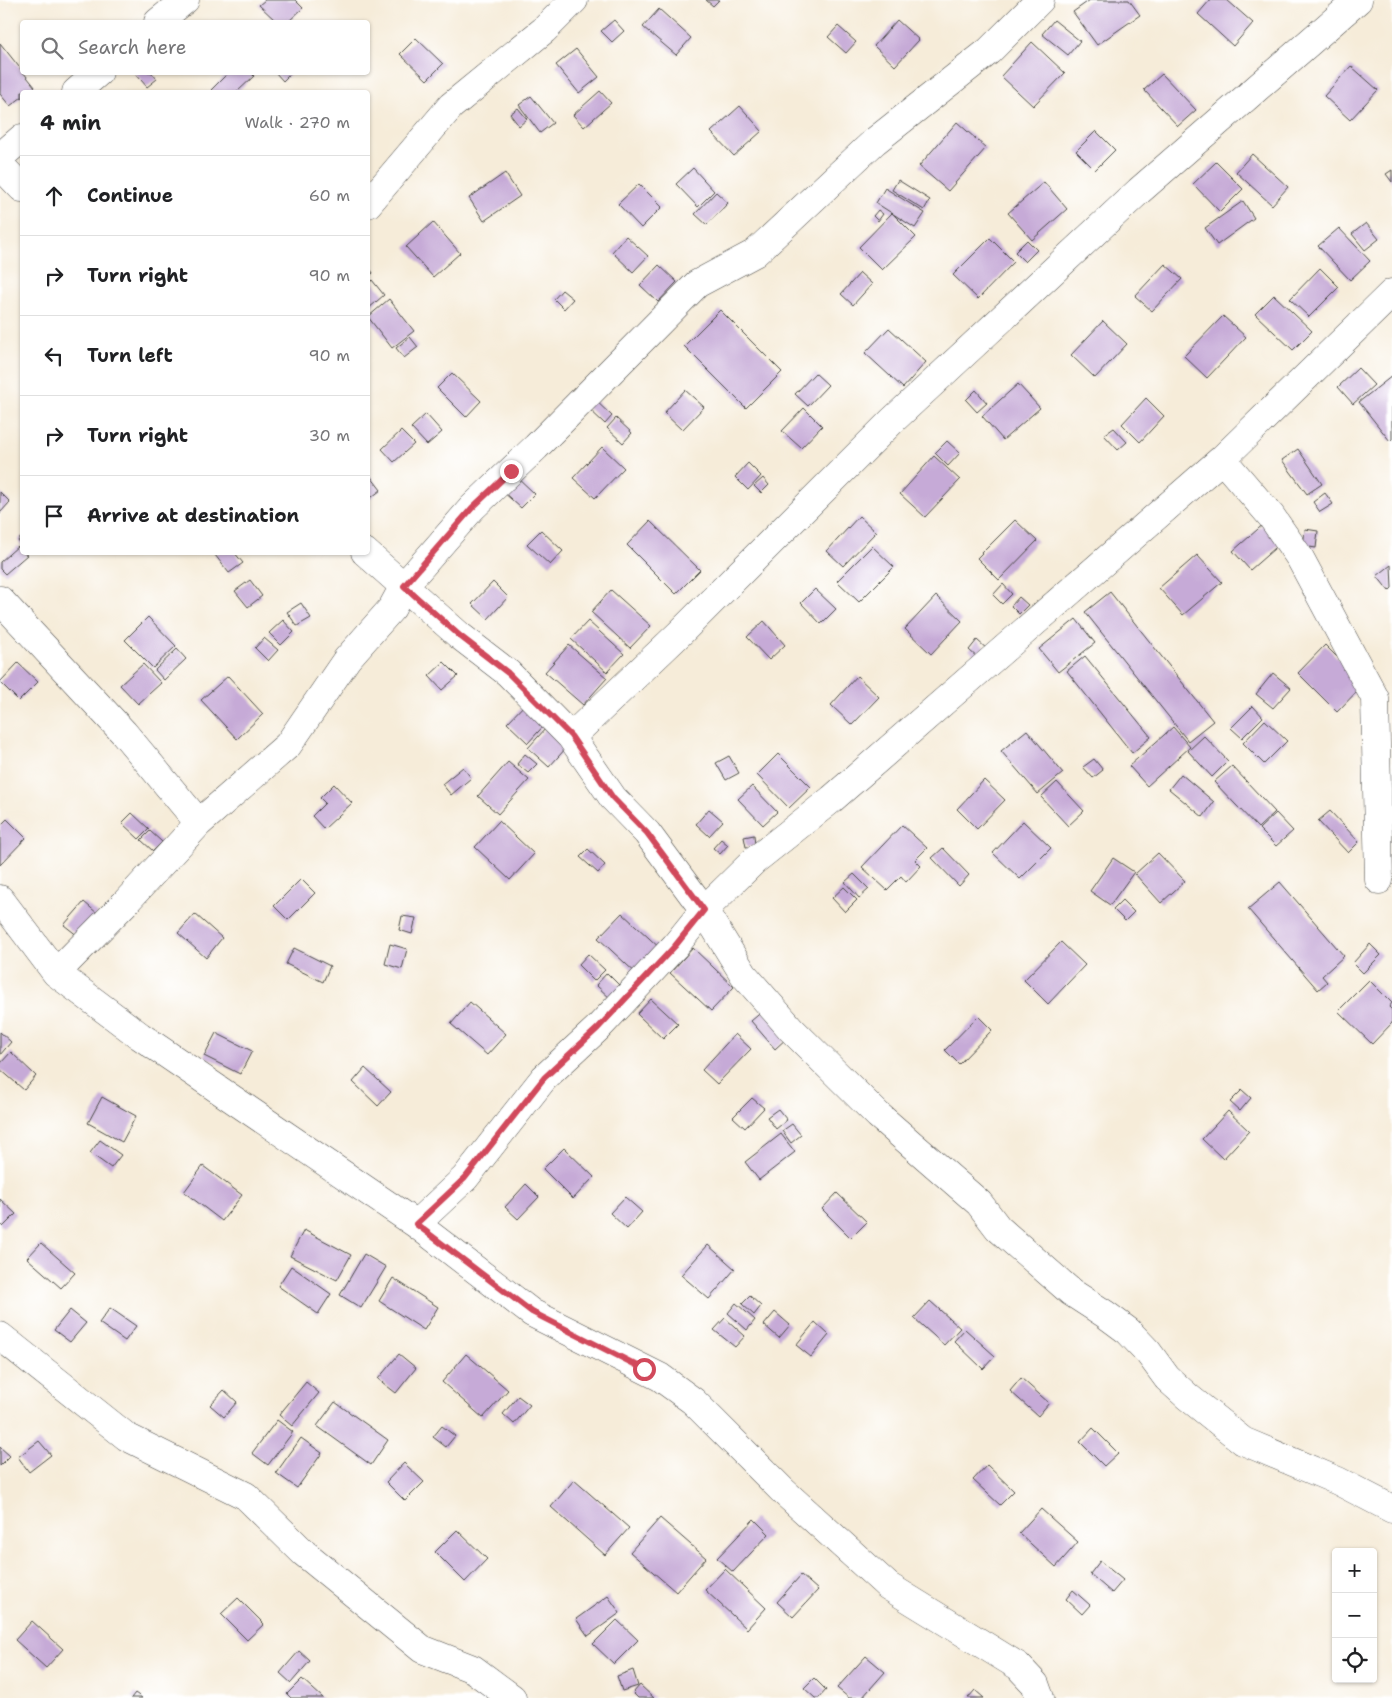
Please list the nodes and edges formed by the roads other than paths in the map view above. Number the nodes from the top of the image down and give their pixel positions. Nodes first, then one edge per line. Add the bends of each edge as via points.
1 (185, 0) edge
2 (574, 0) edge
3 (1040, 0) edge
4 (1358, 0) edge
5 (160, 20) edge
6 (96, 75) edge
7 (78, 90) edge
8 (20, 140) edge
9 (0, 157) edge
10 (0, 164) edge
11 (20, 186) edge
12 (370, 202) edge
13 (1392, 293) edge
14 (1222, 459) junction
15 (368, 555) edge
16 (404, 586) junction
17 (0, 600) edge
18 (571, 736) junction
19 (199, 823) junction
20 (1379, 880) dead end
21 (0, 899) edge
22 (704, 910) junction
23 (56, 973) junction
24 (416, 1224) junction
25 (0, 1336) edge
26 (1392, 1509) edge
27 (512, 1698) edge
28 (1040, 1698) edge

1 - 5 street
2 - 12 street via 544,30 452,106
3 - 16 street via 989,51 875,141 755,253 697,284 472,508
4 - 18 street via 1139,191 893,420 678,635
6 - 7 street
8 - 9 street
10 - 11 street
13 - 14 street
14 - 20 street via 1272,516 1300,558 1375,698
14 - 22 street via 832,799 754,861
15 - 16 street
16 - 18 street via 508,673
16 - 19 street via 392,608 347,659 288,745
17 - 19 street via 124,733
18 - 22 street via 613,798 647,833
19 - 23 street
21 - 23 street
22 - 24 street via 598,1028 544,1078 465,1178
22 - 26 street via 744,975 791,1029 878,1114 979,1203 998,1228 1071,1292 1128,1332 1188,1397 1243,1441 1338,1481
23 - 24 street via 140,1036
24 - 28 street via 532,1312 660,1377 693,1401 783,1491 888,1586 1018,1666 1036,1684
25 - 27 street via 127,1437 246,1496 304,1553 422,1649 473,1670

